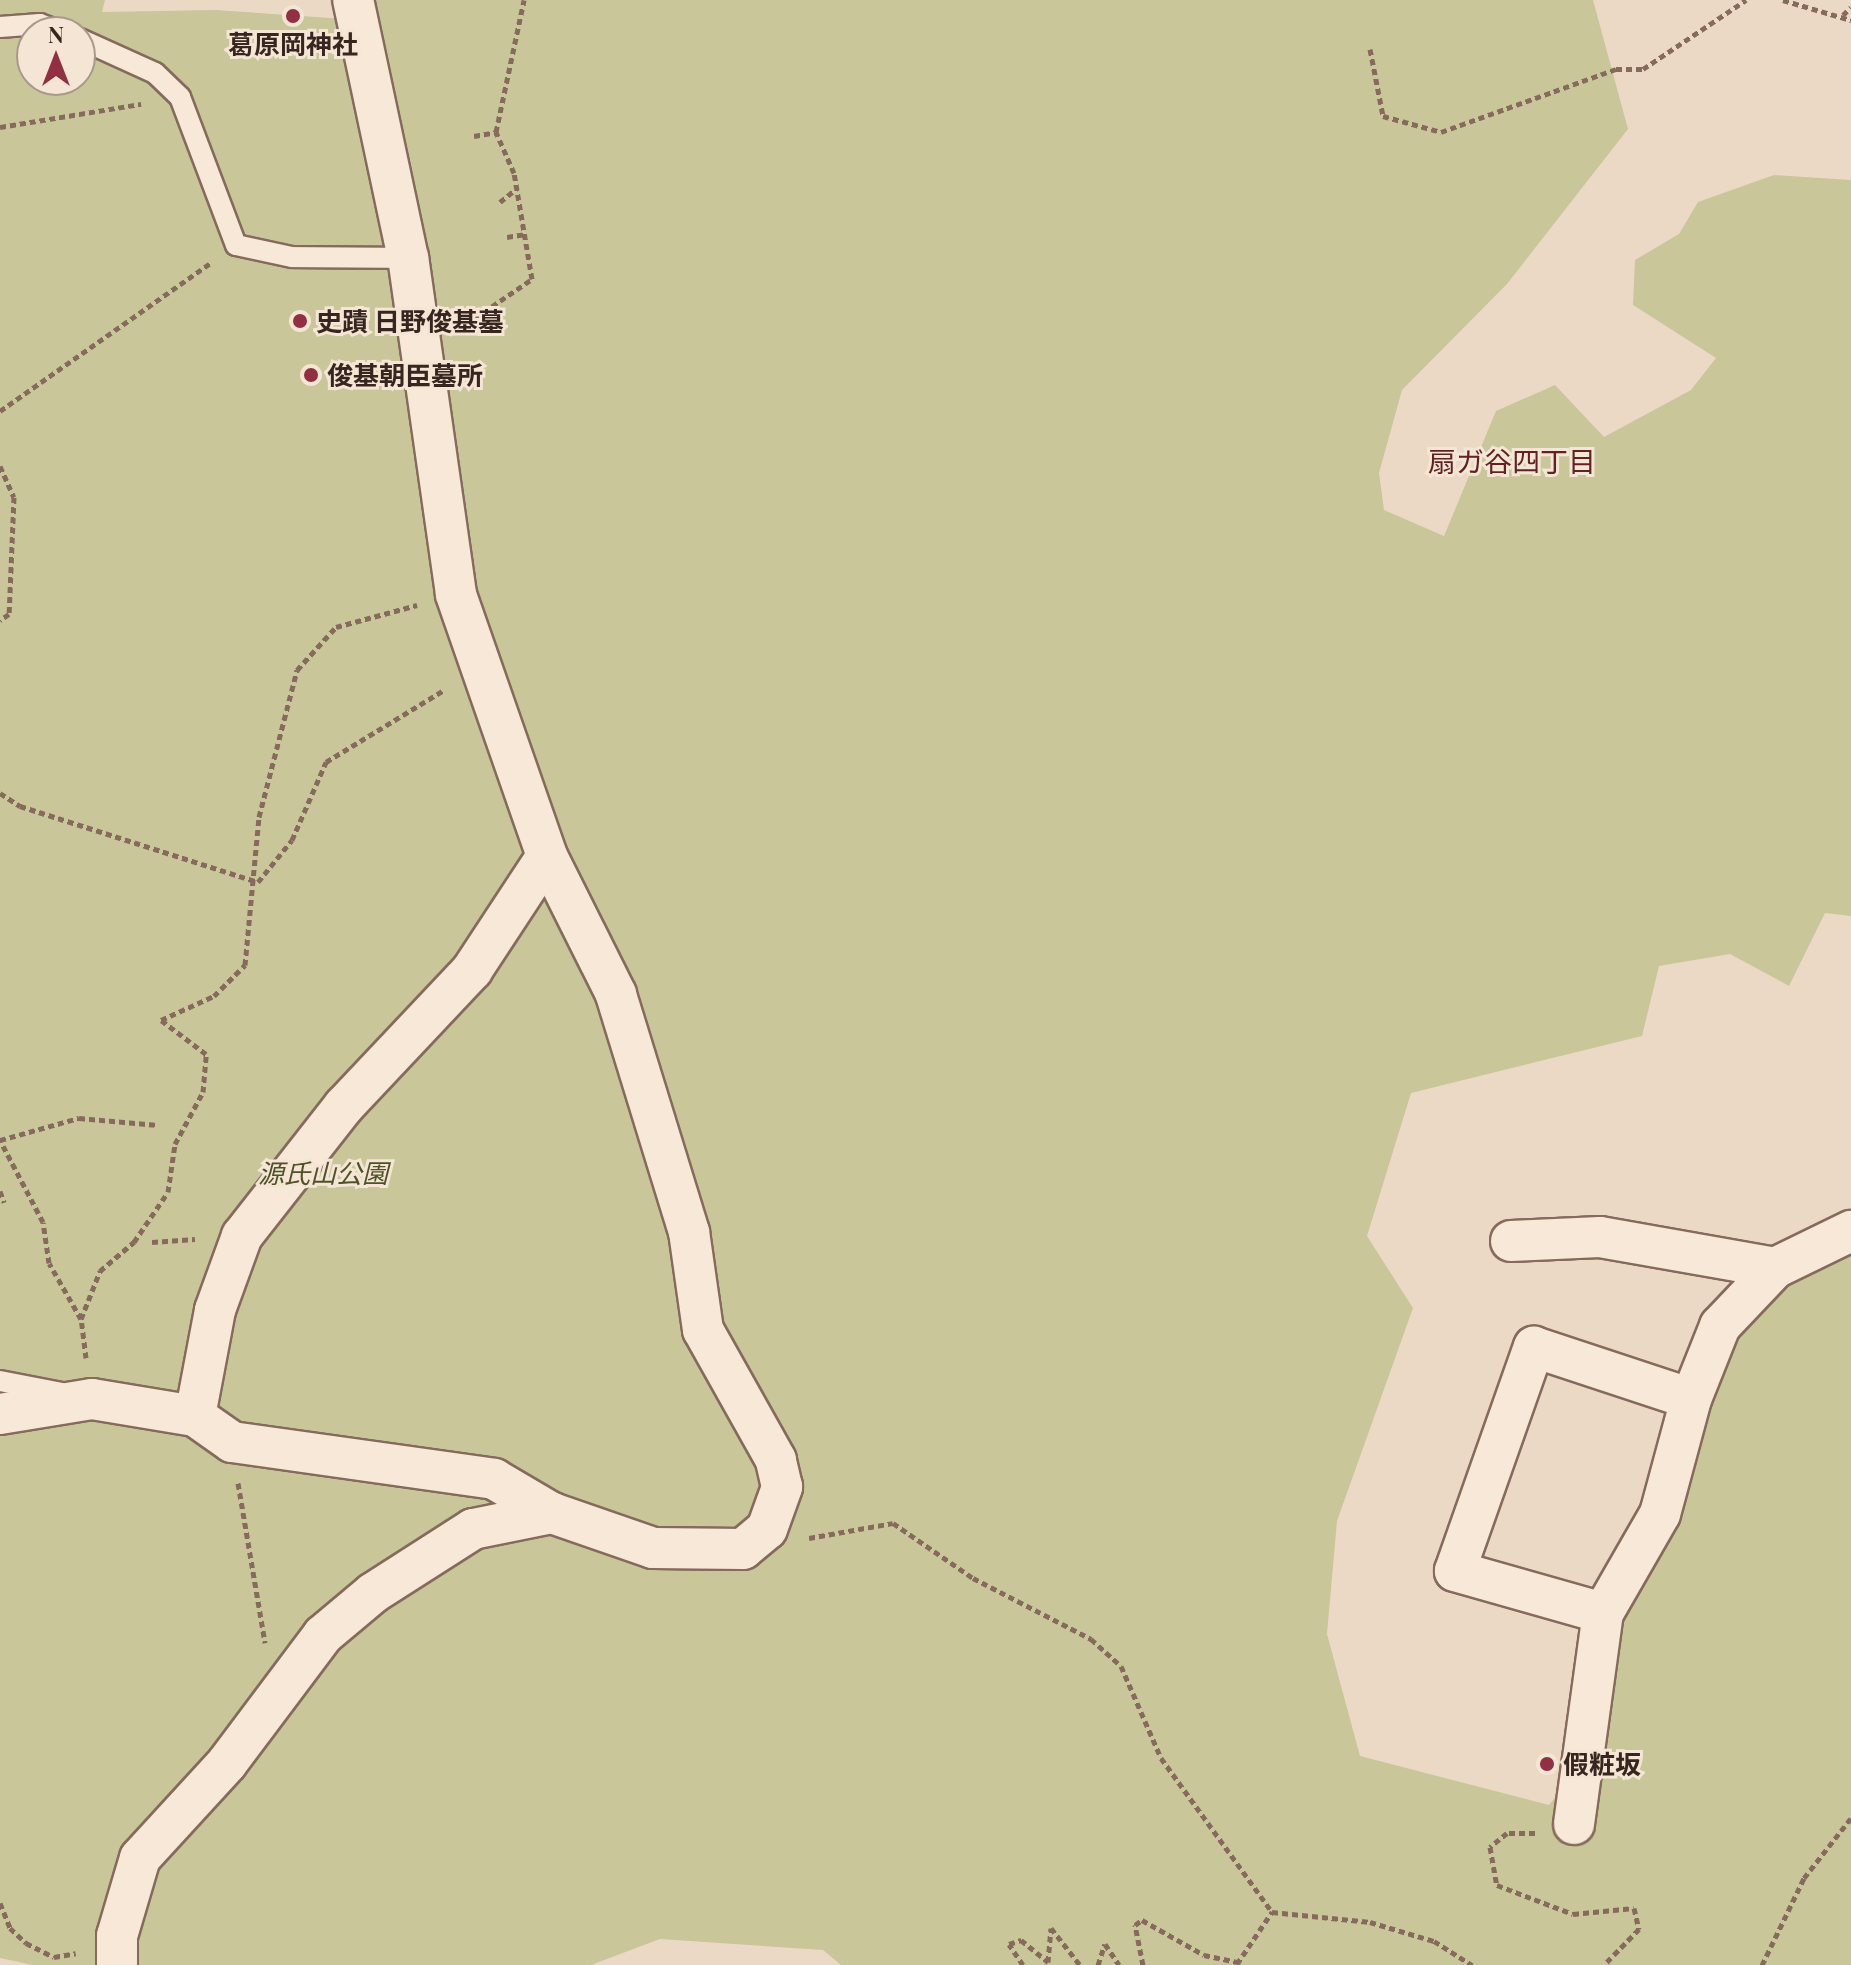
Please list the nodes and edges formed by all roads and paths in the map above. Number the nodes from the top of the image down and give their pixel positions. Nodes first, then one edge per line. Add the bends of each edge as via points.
1 (353, 0) edge
2 (524, 0) edge
3 (1746, 0) edge
4 (1783, 0) edge
5 (1851, 7) edge
6 (1843, 15) junction
7 (1851, 20) edge
8 (96, 46) edge
9 (1370, 49) dead end
10 (180, 97) junction
11 (0, 127) edge
12 (496, 132) junction
13 (474, 136) dead end
14 (518, 187) junction
15 (500, 202) dead end
16 (525, 234) junction
17 (507, 237) dead end
18 (236, 245) junction
19 (408, 258) junction
20 (458, 329) dead end
21 (0, 411) edge
22 (0, 466) edge
23 (456, 594) junction
24 (0, 620) edge
25 (442, 690) dead end
26 (0, 793) edge
27 (547, 856) junction
28 (258, 882) junction
29 (158, 1125) dead end
30 (0, 1191) edge
31 (4, 1202) dead end
32 (1851, 1231) edge
33 (1511, 1241) dead end
34 (1775, 1268) junction
35 (81, 1319) junction
36 (0, 1381) edge
37 (92, 1399) junction
38 (1691, 1399) junction
39 (0, 1414) edge
40 (195, 1416) junction
41 (232, 1442) junction
42 (552, 1513) junction
43 (743, 1549) junction
44 (1603, 1613) junction
45 (273, 1703) junction
46 (1851, 1818) edge
47 (1574, 1824) joint
48 (0, 1903) edge
49 (1272, 1912) junction
50 (103, 1952) edge
51 (1237, 1963) edge
52 (1023, 1965) edge
53 (1080, 1965) edge
54 (1098, 1965) edge
55 (1119, 1965) edge
56 (1143, 1965) edge
57 (1472, 1965) edge
58 (1604, 1965) edge
59 (1762, 1965) edge

1 - 19 street
2 - 12 path
3 - 9 path via 1643,69 1616,69 1441,132 1383,116
4 - 6 path
5 - 6 path
6 - 7 path
8 - 10 lane via 155,73
10 - 11 path
10 - 18 lane
12 - 13 path
12 - 14 path
14 - 15 path
14 - 16 path
16 - 17 path
16 - 20 path via 532,279
18 - 19 lane via 267,255
18 - 21 path
19 - 23 street
22 - 24 path via 14,497 9,614
23 - 27 street
23 - 28 path via 336,627 297,670 259,817
25 - 28 path via 326,762 292,840
26 - 28 path via 20,806
27 - 40 street via 472,970 344,1106 242,1236 215,1310
27 - 43 street via 616,994 689,1232 703,1330 776,1460 778,1511
28 - 35 path via 245,965 214,996 161,1020 206,1054 203,1092 175,1144 168,1192 134,1242 100,1271
29 - 35 path via 79,1118 0,1140 43,1222 49,1263
30 - 31 path
32 - 34 street
33 - 34 street via 1600,1237
34 - 38 street via 1720,1326
35 - 37 path
36 - 37 lane
37 - 39 street
37 - 40 street
38 - 44 street via 1660,1514
38 - 44 street via 1534,1347 1455,1571
40 - 41 street
41 - 42 street via 494,1479
41 - 45 path
42 - 43 street via 653,1548
42 - 45 street via 473,1529 373,1593 323,1635
43 - 49 path via 893,1523 973,1578 1091,1639 1121,1666 1161,1758
44 - 47 street
45 - 50 street via 140,1858 117,1936
46 - 59 path via 1804,1878
47 - 58 path via 1507,1833 1490,1847 1489,1865 1497,1885 1548,1909 1634,1908 1639,1929
48 - 50 path via 10,1928 42,1952 67,1957
49 - 51 path
49 - 57 path via 1370,1922 1434,1941
51 - 56 path via 1204,1955 1142,1920 1135,1925
52 - 53 path via 1011,1941 1029,1944 1048,1962 1045,1934 1054,1928
54 - 55 path via 1105,1944

